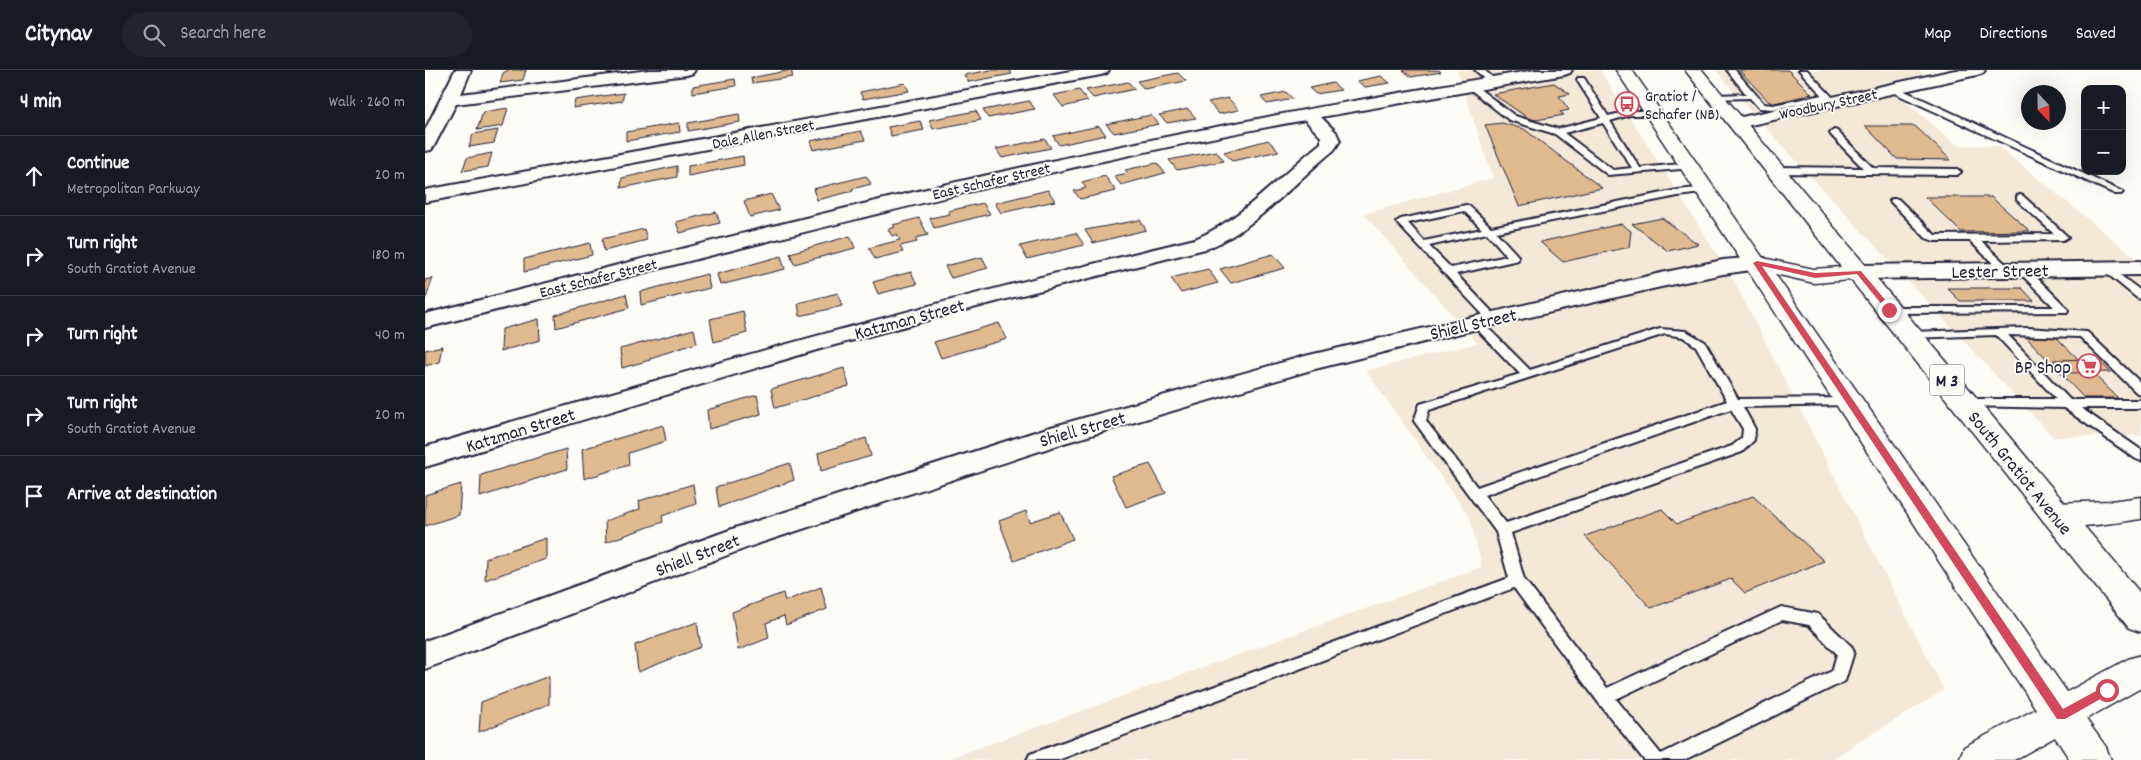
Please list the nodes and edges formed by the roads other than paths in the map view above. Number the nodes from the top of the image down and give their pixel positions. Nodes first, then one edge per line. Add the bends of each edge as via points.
1 (463, 70) edge
2 (687, 70) edge
3 (1101, 70) edge
4 (1564, 70) edge
5 (1624, 70) edge
6 (1692, 70) edge
7 (1731, 70) edge
8 (1803, 70) edge
9 (1977, 70) edge
10 (1481, 79) edge
11 (1581, 80) dead end
12 (1893, 90) junction
13 (1752, 96) junction
14 (1715, 97) junction
15 (1830, 99) junction
16 (450, 100) junction
17 (1778, 110) junction
18 (1654, 113) junction
19 (1308, 114) junction
20 (1605, 119) junction
21 (1737, 123) junction
22 (1558, 132) junction
23 (1833, 133) dead end
24 (425, 146) edge
25 (1690, 166) junction
26 (1637, 170) junction
27 (1776, 170) junction
28 (1871, 171) junction
29 (1957, 172) dead end
30 (1707, 190) junction
31 (2118, 192) dead end
32 (425, 196) edge
33 (2020, 198) dead end
34 (1895, 201) dead end
35 (1489, 230) junction
36 (1974, 239) junction
37 (1423, 244) junction
38 (1757, 263) junction
39 (2141, 268) edge
40 (2108, 269) junction
41 (2015, 270) junction
42 (1449, 272) junction
43 (1859, 272) junction
44 (2141, 296) edge
45 (1889, 310) junction
46 (1484, 320) junction
47 (425, 321) edge
48 (2000, 333) junction
49 (1910, 335) junction
50 (1528, 375) junction
51 (2141, 390) edge
52 (1849, 401) junction
53 (1735, 403) junction
54 (1966, 403) junction
55 (2067, 404) junction
56 (2141, 404) edge
57 (2141, 456) edge
58 (425, 457) edge
59 (1474, 493) junction
60 (2141, 508) edge
61 (2055, 514) junction
62 (1503, 530) junction
63 (1517, 581) junction
64 (2141, 618) edge
65 (425, 654) edge
66 (2141, 670) edge
67 (1604, 697) junction
68 (2061, 716) junction
69 (1036, 760) edge
70 (1655, 760) edge
71 (1666, 760) edge
72 (1978, 760) edge
73 (2092, 760) edge

1 - 16 street
2 - 16 street
3 - 32 street, Dale Allen Street
4 - 10 street, East Schafer Street
5 - 18 main road
6 - 14 main road, South Gratiot Avenue / M 3
7 - 13 lane
8 - 15 lane
9 - 12 street, Woodbury Street
10 - 19 street, East Schafer Street
10 - 22 lane via 1512,118
11 - 20 lane
12 - 15 street, Woodbury Street
12 - 31 lane
13 - 14 lane
13 - 17 lane via 1762,106
14 - 21 main road, South Gratiot Avenue / M 3
15 - 17 street, Woodbury Street
16 - 24 street
17 - 21 street, Woodbury Street
18 - 20 lane via 1630,113
18 - 25 main road
19 - 47 street, East Schafer Street via 929,194
19 - 58 street, Katzman Street via 1330,136 1327,146 1243,222 1203,244 991,295 662,386
20 - 22 lane
20 - 26 lane
21 - 27 main road, South Gratiot Avenue / M 3
22 - 26 lane via 1611,173
23 - 28 lane
25 - 26 lane
25 - 30 main road
27 - 28 lane
27 - 43 main road, South Gratiot Avenue / M 3
28 - 29 lane
30 - 35 lane
30 - 38 main road
33 - 36 lane via 2063,237
34 - 36 lane via 1929,236
35 - 37 lane
35 - 37 lane via 1466,208 1401,222
35 - 42 lane via 1515,258
36 - 41 lane
37 - 42 lane
38 - 43 main road via 1815,276
38 - 46 street, Shiell Street via 1723,266
38 - 52 main road
39 - 40 street, Lester Street
40 - 41 street, Lester Street
40 - 44 lane
41 - 43 street, Lester Street
41 - 45 lane via 2063,310
42 - 46 lane
43 - 45 main road, South Gratiot Avenue / M 3
45 - 49 main road, South Gratiot Avenue / M 3
46 - 50 lane
46 - 65 street, Shiell Street via 1305,364 1054,436 746,536
48 - 49 lane
48 - 51 lane via 2083,334
48 - 55 lane
49 - 54 main road, South Gratiot Avenue / M 3
50 - 53 lane via 1664,331 1686,334 1701,344
50 - 59 lane via 1424,407 1420,421
52 - 53 lane
52 - 68 main road
53 - 59 lane
53 - 62 lane via 1749,429 1748,440 1737,449
54 - 55 lane
54 - 61 main road, South Gratiot Avenue / M 3
55 - 56 lane
55 - 57 lane
59 - 62 lane
60 - 61 main road
61 - 64 main road, South Gratiot Avenue / M 3
62 - 63 lane
63 - 67 lane
63 - 69 lane
66 - 68 main road
67 - 70 lane
67 - 71 lane via 1781,613 1813,619 1846,652 1839,676
68 - 72 main road
68 - 73 main road

